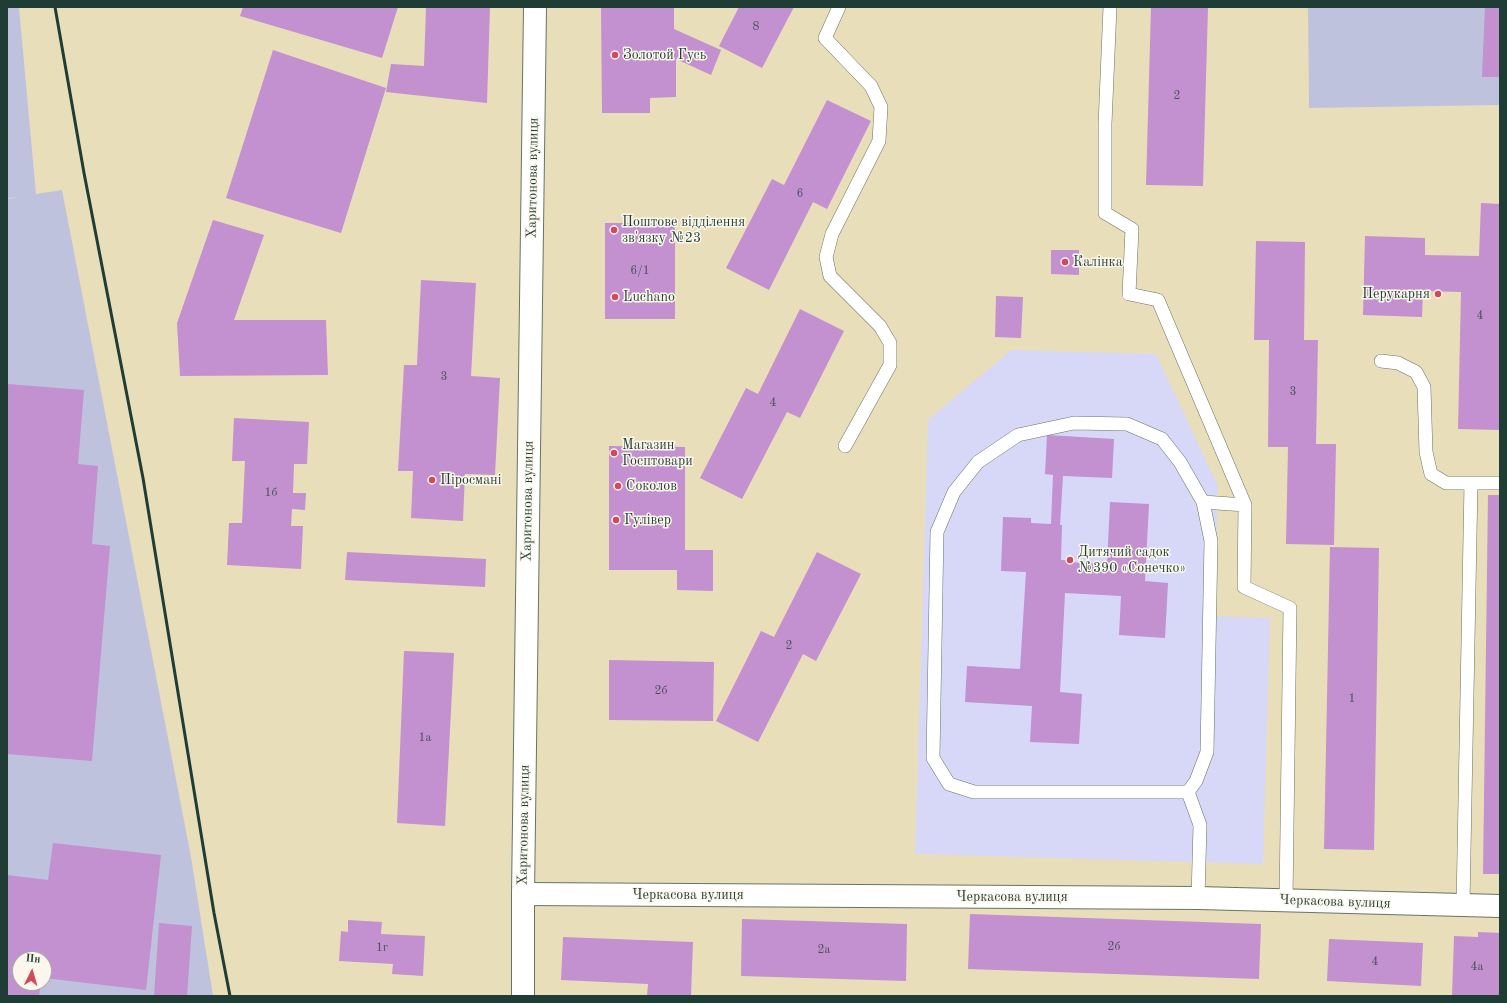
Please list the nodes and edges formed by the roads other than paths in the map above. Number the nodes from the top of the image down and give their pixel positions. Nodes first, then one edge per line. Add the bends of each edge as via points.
1 (535, 7) edge
2 (839, 7) edge
3 (1110, 7) edge
4 (1381, 361) dead end
5 (845, 446) dead end
6 (1471, 483) junction
7 (1500, 483) edge
8 (1203, 502) junction
9 (1245, 505) junction
10 (1188, 792) junction
11 (523, 894) junction
12 (1198, 898) junction
13 (1286, 900) junction
14 (1463, 905) junction
15 (1500, 906) edge
16 (523, 996) edge

1 - 11 street, Харитонова вулиця
2 - 5 lane via 825,38 871,86 881,107 879,141 832,234 826,257 830,276 880,326 890,343 890,365
3 - 9 lane via 1105,124 1105,213 1132,229 1129,294 1158,300
4 - 6 lane via 1398,362 1416,372 1424,387 1426,452 1431,474 1446,483
6 - 7 lane
6 - 14 lane
8 - 9 lane
8 - 10 lane via 1210,541 1207,752 1196,780
8 - 10 lane via 1180,462 1162,439 1127,424 1074,423 1018,434 978,462 954,492 937,532 933,758 949,784 974,792
9 - 13 lane via 1244,587 1290,608
10 - 12 lane via 1200,825
11 - 12 street, Черкасова вулиця
11 - 16 street, Харитонова вулиця
12 - 13 street, Черкасова вулиця
13 - 14 street, Черкасова вулиця
14 - 15 street, Черкасова вулиця

